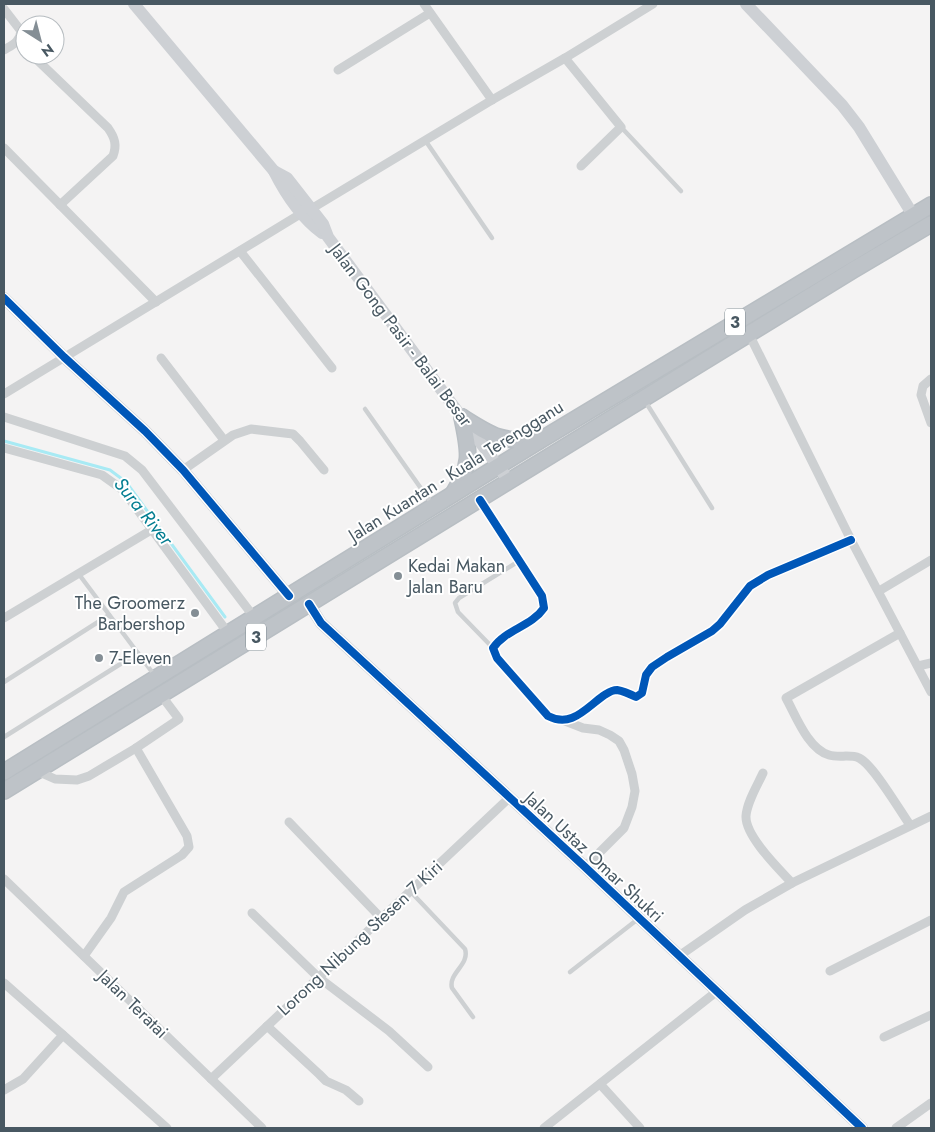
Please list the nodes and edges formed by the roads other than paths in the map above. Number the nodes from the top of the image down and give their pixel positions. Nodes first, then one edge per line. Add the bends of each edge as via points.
1 (134, 4) edge
2 (424, 4) edge
3 (653, 4) edge
4 (746, 4) edge
5 (4, 10) edge
6 (430, 13) junction
7 (15, 24) edge
8 (565, 58) junction
9 (42, 65) edge
10 (338, 70) dead end
11 (492, 100) junction
12 (621, 127) junction
13 (425, 140) junction
14 (4, 148) edge
15 (581, 166) dead end
16 (681, 191) dead end
17 (60, 205) junction
18 (931, 205) edge
19 (306, 211) junction
20 (913, 215) junction
21 (931, 224) edge
22 (492, 238) dead end
23 (240, 251) junction
24 (4, 298) edge
25 (156, 302) junction
26 (749, 334) junction
27 (64, 357) junction
28 (161, 358) dead end
29 (332, 368) dead end
30 (931, 379) edge
31 (4, 394) edge
32 (643, 399) junction
33 (365, 409) dead end
34 (4, 417) edge
35 (462, 417) junction
36 (931, 424) edge
37 (224, 440) junction
38 (539, 441) junction
39 (4, 448) edge
40 (498, 466) junction
41 (183, 470) junction
42 (324, 470) dead end
43 (508, 481) junction
44 (450, 497) junction
45 (480, 500) junction
46 (434, 507) junction
47 (712, 508) dead end
48 (153, 529) junction
49 (851, 540) junction
50 (931, 560) edge
51 (520, 561) junction
52 (78, 573) junction
53 (879, 591) junction
54 (289, 596) junction
55 (309, 604) junction
56 (109, 615) junction
57 (254, 617) junction
58 (4, 618) edge
59 (228, 633) junction
60 (900, 633) junction
61 (493, 648) junction
62 (138, 653) junction
63 (931, 663) edge
64 (918, 666) junction
65 (157, 678) junction
66 (4, 682) edge
67 (931, 692) edge
68 (162, 695) junction
69 (565, 721) junction
70 (4, 737) edge
71 (136, 748) junction
72 (37, 771) junction
73 (4, 772) edge
74 (763, 773) dead end
75 (4, 791) edge
76 (509, 798) junction
77 (931, 816) edge
78 (289, 822) dead end
79 (910, 825) junction
80 (584, 867) junction
81 (4, 879) edge
82 (792, 883) junction
83 (410, 891) junction
84 (252, 913) dead end
85 (381, 918) junction
86 (639, 918) junction
87 (931, 920) edge
88 (84, 956) junction
89 (679, 956) junction
90 (830, 971) dead end
91 (570, 972) dead end
92 (318, 977) junction
93 (4, 983) edge
94 (716, 992) junction
95 (931, 1015) edge
96 (473, 1017) dead end
97 (267, 1026) junction
98 (64, 1035) junction
99 (884, 1037) dead end
100 (428, 1067) dead end
101 (211, 1079) junction
102 (600, 1084) junction
103 (4, 1090) edge
104 (359, 1101) dead end
105 (931, 1103) edge
106 (167, 1128) edge
107 (262, 1128) edge
108 (544, 1128) edge
109 (640, 1128) edge
110 (862, 1128) edge
111 (896, 1128) edge

1 - 19 street, Jalan Gong Pasir - Balai Besar via 274,171 286,178
2 - 6 street
3 - 8 street
4 - 20 street via 842,105
5 - 7 street
6 - 10 street
6 - 11 street
8 - 11 street
8 - 12 street
9 - 17 street via 108,128 116,142 113,156
11 - 13 street
12 - 15 street
12 - 16 lane
13 - 19 street
13 - 22 lane
14 - 17 street
17 - 25 street
18 - 20 highway, Jalan Kuantan - Kuala Terengganu / 3
19 - 23 street
19 - 35 street, Jalan Gong Pasir - Balai Besar via 323,224 328,237
20 - 38 highway, Jalan Kuantan - Kuala Terengganu / 3
21 - 26 highway, Jalan Kuantan - Kuala Terengganu / 3
23 - 25 street
23 - 29 street
24 - 27 street
25 - 27 street
26 - 32 highway, Jalan Kuantan - Kuala Terengganu / 3
26 - 49 street
27 - 31 street
27 - 41 street
28 - 37 street
30 - 36 street via 923,386 921,395
32 - 43 highway, Jalan Kuantan - Kuala Terengganu / 3
32 - 47 lane
33 - 46 lane
34 - 57 street via 114,452 132,461
35 - 38 highway via 496,437
35 - 40 street, Jalan Gong Pasir - Balai Besar
35 - 44 highway via 468,459 462,479
37 - 41 street
37 - 42 street via 251,429 293,434
38 - 40 highway, Jalan Kuantan - Kuala Terengganu / 3
39 - 48 street via 102,475 123,490
40 - 43 street, Jalan Gong Pasir - Balai Besar
40 - 44 highway, Jalan Kuantan - Kuala Terengganu / 3
41 - 54 street
43 - 45 highway, Jalan Kuantan - Kuala Terengganu / 3
44 - 46 highway, Jalan Kuantan - Kuala Terengganu / 3
45 - 51 street
45 - 55 highway, Jalan Kuantan - Kuala Terengganu / 3
46 - 54 highway, Jalan Kuantan - Kuala Terengganu / 3
48 - 52 street
48 - 59 street
49 - 53 street
49 - 69 street via 768,575 750,586 712,631 652,668 646,675 642,693 636,697 618,690 610,691
50 - 53 street
51 - 61 street via 542,596 544,608 538,617 499,639
51 - 61 lane via 455,603 458,612
52 - 56 lane
52 - 58 street
53 - 60 street
54 - 57 highway, Jalan Kuantan - Kuala Terengganu / 3
55 - 68 highway, Jalan Kuantan - Kuala Terengganu / 3
55 - 76 street, Jalan Ustaz Omar Shukri via 321,623
56 - 62 lane
56 - 66 lane
57 - 59 highway, Jalan Kuantan - Kuala Terengganu / 3
59 - 65 highway, Jalan Kuantan - Kuala Terengganu / 3
60 - 64 street
60 - 79 street via 786,698 810,741 820,752 860,758 873,770
61 - 69 street via 497,658 548,716
62 - 65 lane
62 - 70 lane
63 - 64 street
64 - 67 street
65 - 73 highway, Jalan Kuantan - Kuala Terengganu / 3
68 - 71 street via 179,719
68 - 72 highway, Jalan Kuantan - Kuala Terengganu / 3
69 - 80 street via 598,730 618,741 627,758 635,791 624,828
71 - 72 street via 77,780 55,779
71 - 88 street via 187,836 189,848 124,892 111,918
72 - 75 highway, Jalan Kuantan - Kuala Terengganu / 3
74 - 82 street via 748,807 746,824
76 - 80 street, Jalan Ustaz Omar Shukri
76 - 83 street, Lorong Nibung Stesen 7 Kiri
77 - 79 street
78 - 85 street
79 - 82 street
80 - 86 street, Jalan Ustaz Omar Shukri
81 - 88 street, Jalan Teratai
82 - 89 street via 745,910
83 - 85 street, Lorong Nibung Stesen 7 Kiri
83 - 96 lane via 465,950 466,958 451,984
84 - 92 street
85 - 92 street, Lorong Nibung Stesen 7 Kiri
86 - 89 street, Jalan Ustaz Omar Shukri
86 - 91 lane
87 - 90 street
88 - 101 street, Jalan Teratai
89 - 94 street, Jalan Ustaz Omar Shukri
92 - 97 street, Lorong Nibung Stesen 7 Kiri
92 - 100 street via 383,1026
93 - 98 street
94 - 102 street
94 - 110 street, Jalan Ustaz Omar Shukri
95 - 99 street
97 - 101 street, Lorong Nibung Stesen 7 Kiri
97 - 104 street via 326,1081 346,1090
98 - 103 street via 23,1079
98 - 106 street
101 - 107 street, Jalan Teratai
102 - 108 street
102 - 109 street
105 - 111 street

